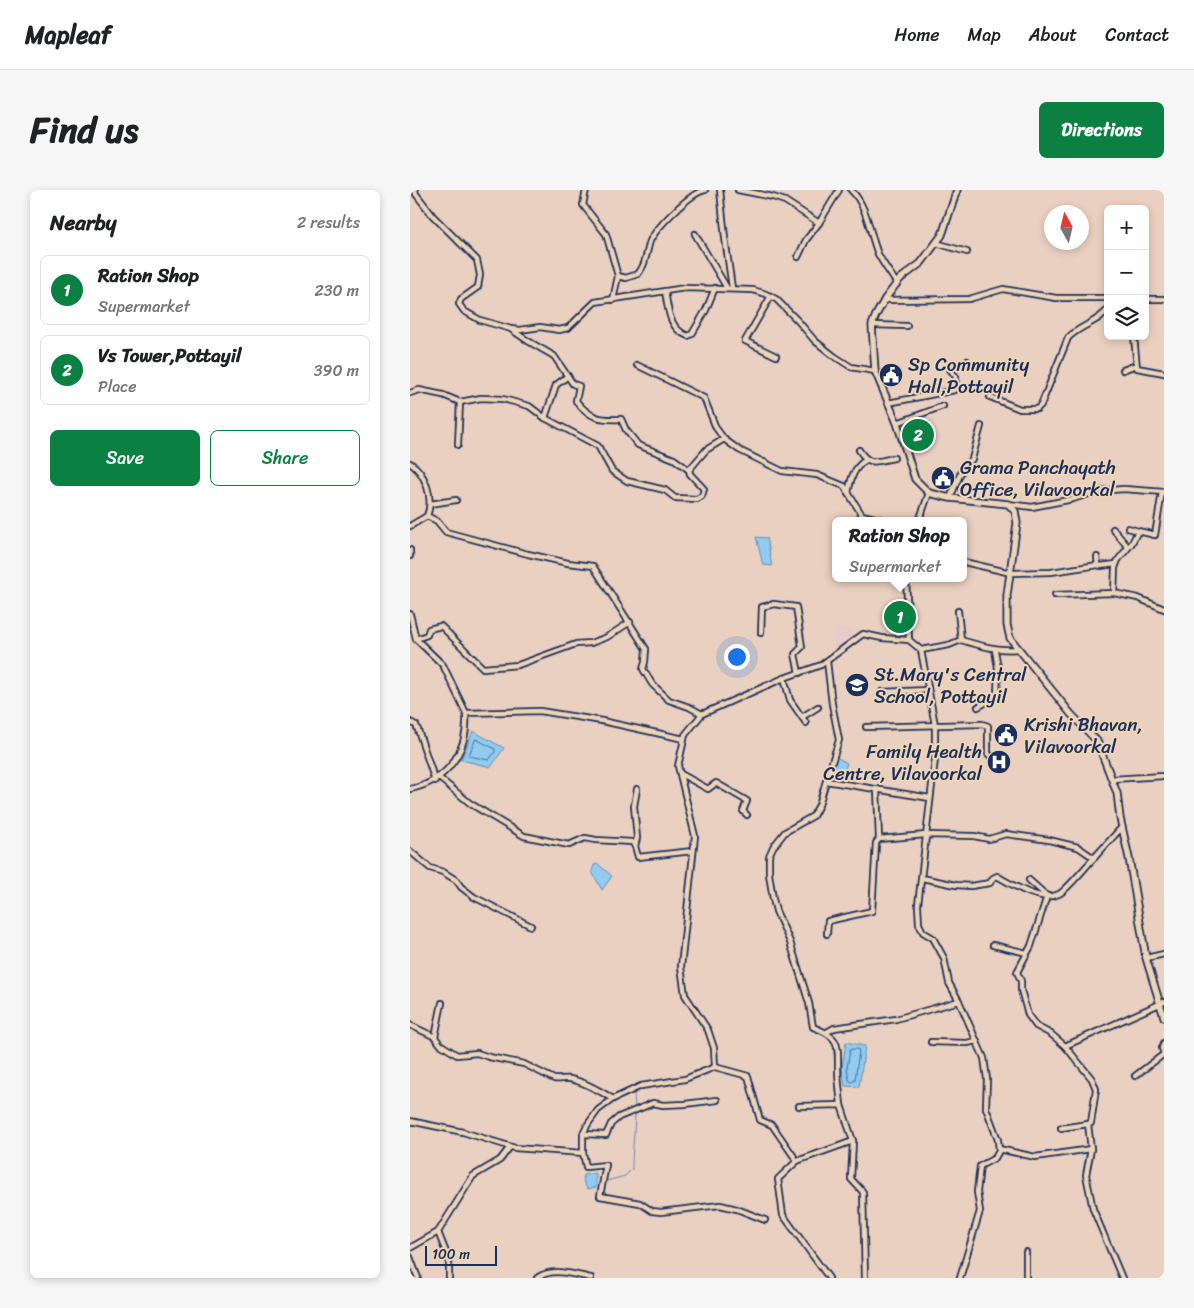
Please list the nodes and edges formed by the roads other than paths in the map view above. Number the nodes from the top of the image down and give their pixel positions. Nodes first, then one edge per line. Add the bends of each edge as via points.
1 (415, 190) edge
2 (586, 190) edge
3 (705, 190) edge
4 (720, 190) edge
5 (738, 190) edge
6 (839, 190) edge
7 (851, 190) edge
8 (957, 190) edge
9 (819, 222) junction
10 (695, 234) dead end
11 (936, 243) junction
12 (967, 252) dead end
13 (798, 257) dead end
14 (618, 276) junction
15 (896, 284) junction
16 (715, 288) junction
17 (730, 288) junction
18 (665, 291) junction
19 (771, 296) junction
20 (1104, 298) edge
21 (1149, 299) edge
22 (1164, 299) edge
23 (613, 300) junction
24 (884, 300) junction
25 (1104, 314) edge
26 (872, 325) junction
27 (907, 326) dead end
28 (511, 329) junction
29 (1134, 340) edge
30 (776, 356) dead end
31 (967, 361) dead end
32 (637, 365) dead end
33 (1136, 365) junction
34 (1123, 370) dead end
35 (875, 371) junction
36 (1164, 373) edge
37 (568, 376) junction
38 (410, 393) edge
39 (990, 397) dead end
40 (460, 402) junction
41 (888, 402) junction
42 (943, 406) dead end
43 (545, 418) junction
44 (897, 424) junction
45 (981, 426) dead end
46 (724, 439) junction
47 (458, 445) dead end
48 (859, 450) dead end
49 (894, 458) dead end
50 (866, 460) junction
51 (410, 463) edge
52 (689, 470) junction
53 (1163, 492) edge
54 (848, 493) junction
55 (929, 493) junction
56 (950, 498) junction
57 (456, 500) dead end
58 (430, 504) junction
59 (1008, 504) junction
60 (427, 516) junction
61 (871, 517) edge
62 (920, 517) edge
63 (410, 526) edge
64 (1128, 528) dead end
65 (1113, 529) dead end
66 (1138, 531) junction
67 (1128, 547) junction
68 (410, 550) edge
69 (410, 556) edge
70 (1097, 557) dead end
71 (967, 563) edge
72 (1116, 564) junction
73 (1098, 565) junction
74 (1011, 573) junction
75 (906, 582) edge
76 (1114, 593) junction
77 (1056, 595) dead end
78 (1164, 609) edge
79 (958, 611) dead end
80 (410, 614) edge
81 (630, 622) junction
82 (761, 633) dead end
83 (909, 640) junction
84 (961, 640) junction
85 (415, 641) edge
86 (1019, 649) junction
87 (920, 650) junction
88 (996, 650) junction
89 (827, 660) junction
90 (799, 673) junction
91 (784, 678) junction
92 (928, 690) junction
93 (882, 692) dead end
94 (818, 707) dead end
95 (978, 707) dead end
96 (466, 713) junction
97 (702, 714) junction
98 (802, 717) junction
99 (410, 722) edge
100 (806, 723) dead end
101 (935, 725) junction
102 (866, 728) dead end
103 (684, 739) junction
104 (991, 756) dead end
105 (681, 774) junction
106 (1164, 776) edge
107 (436, 779) junction
108 (826, 780) junction
109 (1112, 780) junction
110 (877, 788) junction
111 (410, 789) edge
112 (637, 790) dead end
113 (930, 798) junction
114 (747, 815) dead end
115 (1122, 827) junction
116 (926, 835) junction
117 (879, 839) junction
118 (635, 846) junction
119 (410, 851) edge
120 (693, 851) junction
121 (1094, 858) junction
122 (922, 878) junction
123 (1029, 880) dead end
124 (1047, 896) junction
125 (531, 926) dead end
126 (827, 934) dead end
127 (993, 945) dead end
128 (1027, 953) junction
129 (1164, 954) edge
130 (1146, 958) junction
131 (959, 1001) junction
132 (1162, 1003) edge
133 (442, 1004) dead end
134 (1164, 1017) edge
135 (410, 1025) edge
136 (827, 1032) junction
137 (435, 1037) junction
138 (977, 1041) junction
139 (931, 1042) dead end
140 (1164, 1043) edge
141 (1065, 1046) junction
142 (1164, 1054) edge
143 (715, 1067) junction
144 (1135, 1076) dead end
145 (613, 1099) junction
146 (717, 1100) dead end
147 (841, 1105) junction
148 (799, 1106) dead end
149 (410, 1121) edge
150 (1088, 1124) junction
151 (1060, 1128) dead end
152 (583, 1134) junction
153 (853, 1141) junction
154 (510, 1147) junction
155 (999, 1150) junction
156 (1091, 1150) junction
157 (583, 1153) junction
158 (797, 1161) junction
159 (765, 1220) dead end
160 (438, 1232) junction
161 (410, 1248) edge
162 (1026, 1252) dead end
163 (410, 1257) edge
164 (418, 1278) edge
165 (449, 1278) edge
166 (537, 1278) edge
167 (591, 1278) edge
168 (829, 1278) edge
169 (865, 1278) edge
170 (960, 1278) edge
171 (1026, 1278) edge
172 (1122, 1278) edge

1 - 28 street via 433,216 477,260 478,287 459,304 464,311 480,320
2 - 14 street via 583,204 606,234
3 - 14 street via 684,201 654,233 638,274 626,278
4 - 17 street
5 - 9 street via 785,201
6 - 9 street
7 - 15 street via 858,197 878,254
8 - 11 street
9 - 13 street
10 - 17 street
11 - 12 street
11 - 15 street via 921,263
14 - 23 street
15 - 24 street
16 - 17 street
16 - 18 street
16 - 18 street via 706,310 688,336 682,334 670,319
17 - 19 street
18 - 23 street
19 - 30 street via 745,341
19 - 35 street via 822,348 851,367
20 - 24 street via 1056,298 1003,289 969,299
21 - 22 street
23 - 28 street via 595,302 568,328
24 - 26 street
25 - 39 street via 1075,330 1068,338 1037,409 1020,409
26 - 27 street
26 - 35 street
28 - 37 street via 554,356
29 - 33 street
31 - 41 street via 950,369 956,377 956,390
32 - 46 street via 704,398
33 - 34 street
33 - 36 street via 1140,370
35 - 41 street
37 - 43 street via 556,385
37 - 52 street via 573,384 579,386 576,401 586,412 602,420 621,419 638,445 674,458
38 - 40 street via 419,390
40 - 43 street via 481,398 503,399 529,406
40 - 47 street
41 - 44 street
42 - 44 street
43 - 52 street via 598,446 612,471 627,481 665,490 675,498 697,499 704,489
44 - 55 street via 915,479
45 - 56 street via 972,458 962,470
46 - 52 street via 706,450
46 - 54 street via 739,450 782,470 817,475 844,486
48 - 50 street
49 - 50 street
50 - 54 street via 856,465
51 - 58 street via 428,490
53 - 59 street via 1098,491 1032,507
53 - 66 street via 1156,535
54 - 61 street via 862,515
55 - 56 street
55 - 62 street
56 - 59 street
57 - 58 street
58 - 60 street
59 - 74 street via 1018,523
60 - 63 street
60 - 81 street via 437,521 446,532 528,554 593,566
64 - 66 street
65 - 67 street
66 - 67 street
67 - 72 street
68 - 69 street
70 - 73 street
71 - 74 street
72 - 73 street
72 - 76 street
73 - 74 street via 1051,572
74 - 86 street via 1007,625 1010,638
75 - 83 street
76 - 77 street
76 - 78 street via 1138,598
79 - 84 street
80 - 85 street
81 - 85 street via 591,643 576,644 518,665 483,668 441,626 429,629 427,635
81 - 97 street via 646,649 643,669 652,684 669,700
82 - 90 street via 762,607 774,604 796,607 802,647 795,654
83 - 87 street
83 - 89 street via 863,634
84 - 87 street
84 - 88 street
85 - 96 street via 443,664
86 - 88 street
86 - 109 street via 1097,741
87 - 92 street
88 - 95 street via 997,696
89 - 90 street
89 - 108 street via 839,740
90 - 91 street
91 - 97 street
91 - 98 street via 790,700
92 - 93 street
92 - 101 street
94 - 98 street
96 - 103 street via 540,711
96 - 107 street via 466,735 458,756
97 - 103 street
98 - 100 street
99 - 107 street via 416,725
101 - 102 street
101 - 104 street via 988,726 988,754
101 - 113 street
103 - 105 street via 678,766
105 - 114 street via 708,789 716,784 747,801 743,811
105 - 120 street via 695,836
106 - 109 street
107 - 111 street
107 - 118 street via 524,836 569,845 586,838 625,840
108 - 110 street
108 - 136 street via 813,816 785,832 773,847 769,856 769,874 776,911 790,942 813,1027
109 - 115 street
110 - 113 street
110 - 117 street
112 - 118 street
113 - 116 street
115 - 121 street
115 - 130 street
116 - 117 street
116 - 121 street via 989,839 1006,834 1078,847
116 - 122 street
117 - 126 street via 876,843 872,911 828,921
118 - 120 street via 638,857
119 - 125 street via 430,868 456,880 474,897
120 - 143 street via 681,967 685,994 708,1030 714,1048
121 - 124 street via 1059,894
122 - 124 street via 971,886 990,883 997,876 1025,892
122 - 131 street via 919,924 939,948 949,983
123 - 124 street
124 - 128 street
127 - 128 street
128 - 141 street via 1017,972 1028,1015 1036,1026
129 - 130 street
130 - 132 street
131 - 136 street via 909,1016 834,1028
131 - 138 street
132 - 134 street
132 - 141 street
133 - 137 street
135 - 137 street
136 - 147 street via 840,1051
137 - 145 street via 457,1055 477,1053 524,1064 554,1079 575,1080
138 - 139 street
138 - 155 street via 987,1079 986,1108
140 - 142 street
141 - 150 street via 1092,1079 1096,1089
142 - 144 street
143 - 145 street via 685,1078 641,1086
143 - 158 street via 748,1076 760,1120 772,1125
145 - 152 street via 598,1110
146 - 152 street via 653,1103 625,1114 611,1124 606,1134
147 - 148 street
147 - 153 street
149 - 154 street via 463,1132
150 - 151 street
150 - 156 street
152 - 157 street
153 - 158 street
153 - 169 street via 851,1179 863,1192
154 - 157 street
154 - 160 street via 500,1160 474,1176
155 - 156 street via 1035,1158
155 - 170 street via 995,1158 980,1166 977,1192 980,1211
156 - 172 street via 1086,1175 1093,1209
157 - 159 street via 586,1167 606,1165 600,1196 661,1212 720,1205
158 - 168 street via 778,1179 783,1215
160 - 161 street
160 - 165 street via 449,1260
162 - 171 street
163 - 164 street
166 - 167 street via 545,1272 565,1272

